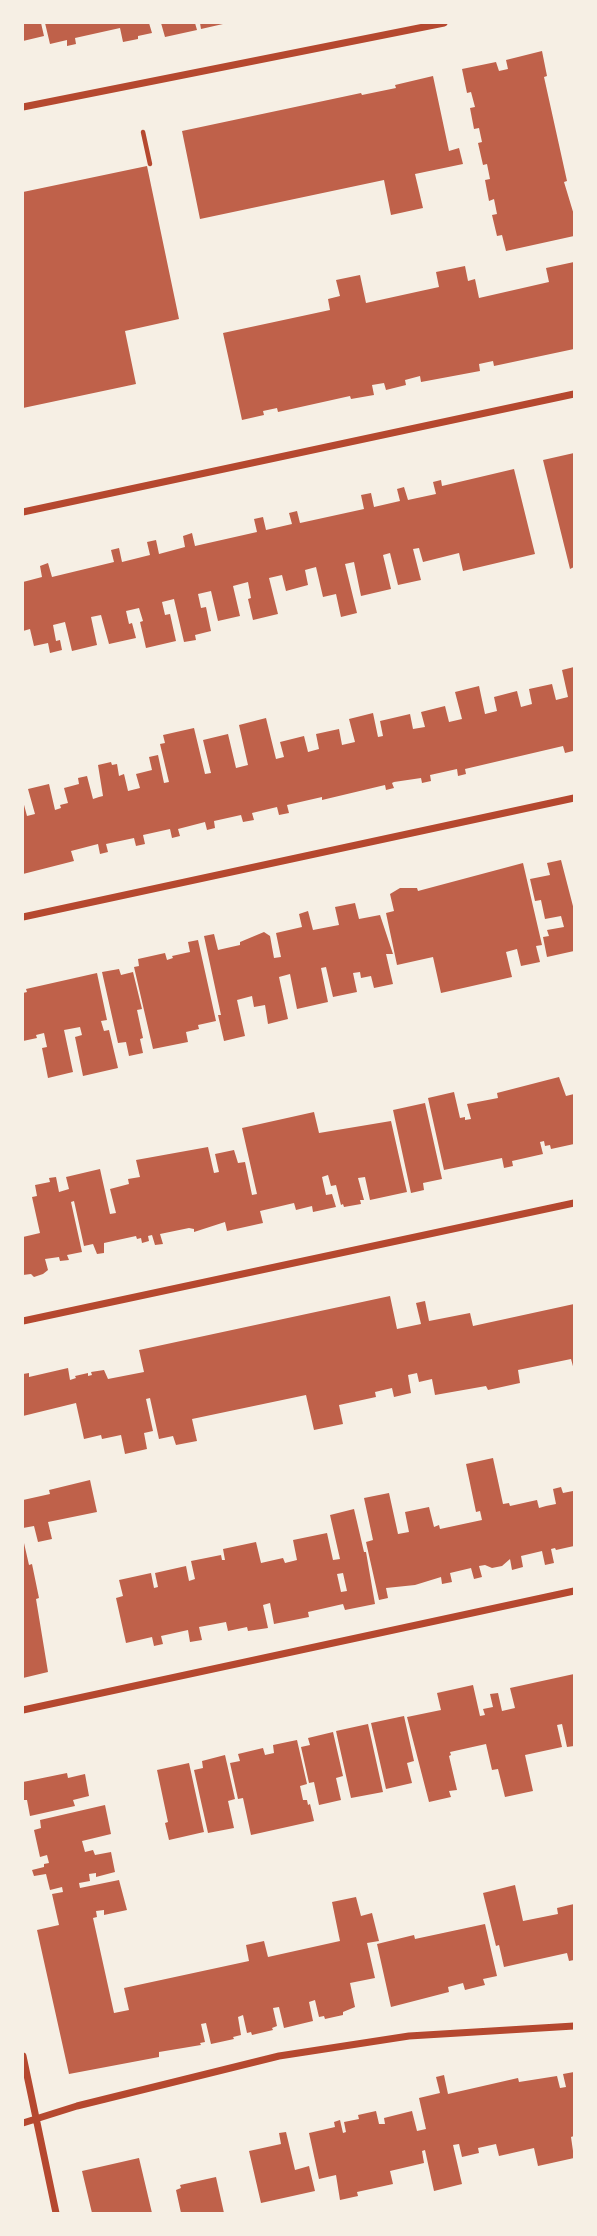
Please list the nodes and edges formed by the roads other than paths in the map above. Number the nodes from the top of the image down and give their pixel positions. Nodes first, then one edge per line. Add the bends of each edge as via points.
1 (444, 23) edge
2 (23, 107) edge
3 (574, 394) edge
4 (23, 512) edge
5 (574, 798) edge
6 (23, 917) edge
7 (574, 1203) edge
8 (23, 1321) edge
9 (574, 1591) edge
10 (23, 1710) edge
11 (574, 2026) edge
12 (23, 2056) edge
13 (36, 2119) junction
14 (23, 2123) edge
15 (56, 2213) edge

1 - 2 street
3 - 4 street
5 - 6 street
7 - 8 street
9 - 10 street
11 - 13 street via 409,2036 279,2056
12 - 13 street
13 - 14 street
13 - 15 street

